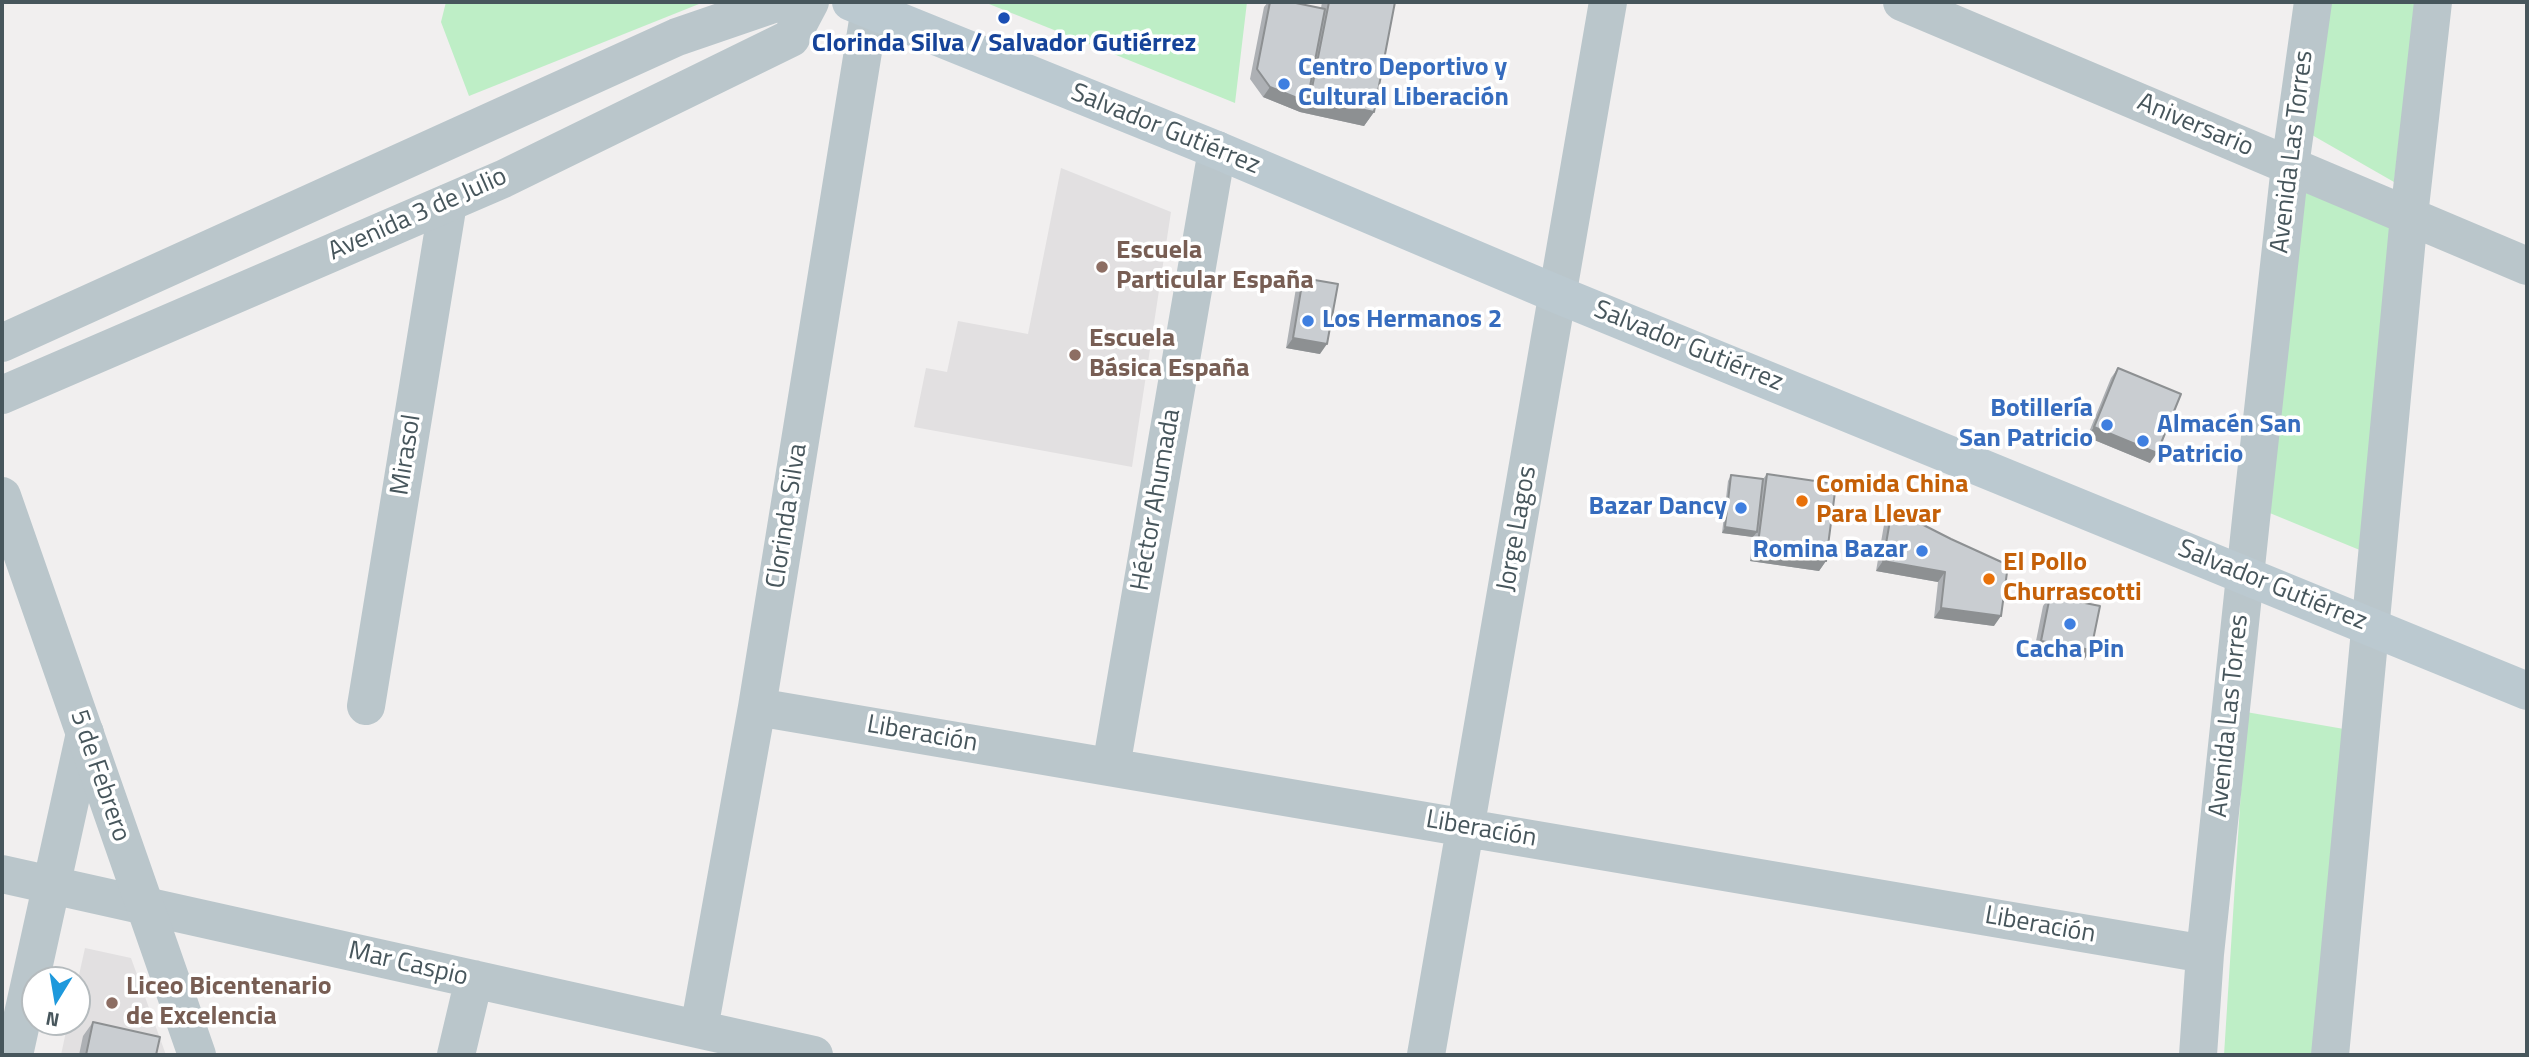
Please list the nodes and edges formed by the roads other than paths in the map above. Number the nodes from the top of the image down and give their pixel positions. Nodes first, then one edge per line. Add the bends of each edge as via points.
1 (779, 2) edge
2 (810, 2) edge
3 (1608, 2) edge
4 (1902, 2) edge
5 (2313, 2) edge
6 (2433, 2) edge
7 (864, 4) edge
8 (1217, 150) junction
9 (2290, 166) junction
10 (448, 203) junction
11 (2409, 216) junction
12 (2527, 266) edge
13 (1559, 295) junction
14 (2, 343) edge
15 (2, 396) edge
16 (2, 496) edge
17 (2245, 575) junction
18 (2372, 627) junction
19 (2527, 691) edge
20 (366, 706) dead end
21 (757, 706) junction
22 (85, 733) junction
23 (1111, 767) junction
24 (1466, 828) junction
25 (2, 874) edge
26 (51, 885) junction
27 (145, 906) junction
28 (2205, 954) junction
29 (474, 979) junction
30 (699, 1029) junction
31 (757, 1049) edge
32 (14, 1055) edge
33 (197, 1055) edge
34 (456, 1055) edge
35 (814, 1055) edge
36 (1426, 1055) edge
37 (2198, 1055) edge
38 (2330, 1055) edge

1 - 14 street, Avenida 3 de Julio via 677,37
2 - 10 street, Avenida 3 de Julio via 791,38
3 - 13 street, Jorge Lagos
4 - 9 street, Aniversario
5 - 9 street, Avenida Las Torres
6 - 11 street
7 - 8 main road, Salvador Gutiérrez
7 - 21 street, Clorinda Silva
8 - 13 main road, Salvador Gutiérrez
8 - 23 street, Héctor Ahumada
9 - 11 street, Aniversario
9 - 17 street, Avenida Las Torres
10 - 15 street, Avenida 3 de Julio
10 - 20 street, Mirasol
11 - 12 street, Aniversario
11 - 18 street
13 - 17 main road, Salvador Gutiérrez
13 - 24 street, Jorge Lagos
16 - 22 street, 5 de Febrero
17 - 18 main road, Salvador Gutiérrez
17 - 28 street, Avenida Las Torres
18 - 19 main road, Salvador Gutiérrez
18 - 38 street
21 - 23 street, Liberación
21 - 30 street, Clorinda Silva
22 - 26 street
22 - 27 street, 5 de Febrero
23 - 24 street, Liberación
24 - 28 street, Liberación
24 - 36 street, Jorge Lagos
25 - 26 street, Mar Caspio
26 - 27 street, Mar Caspio
26 - 32 street
27 - 29 street, Mar Caspio
27 - 33 street, 5 de Febrero
28 - 37 street, Avenida Las Torres
29 - 30 street, Mar Caspio
29 - 34 street
30 - 31 street, Mar Caspio
31 - 35 street, Mar Caspio

